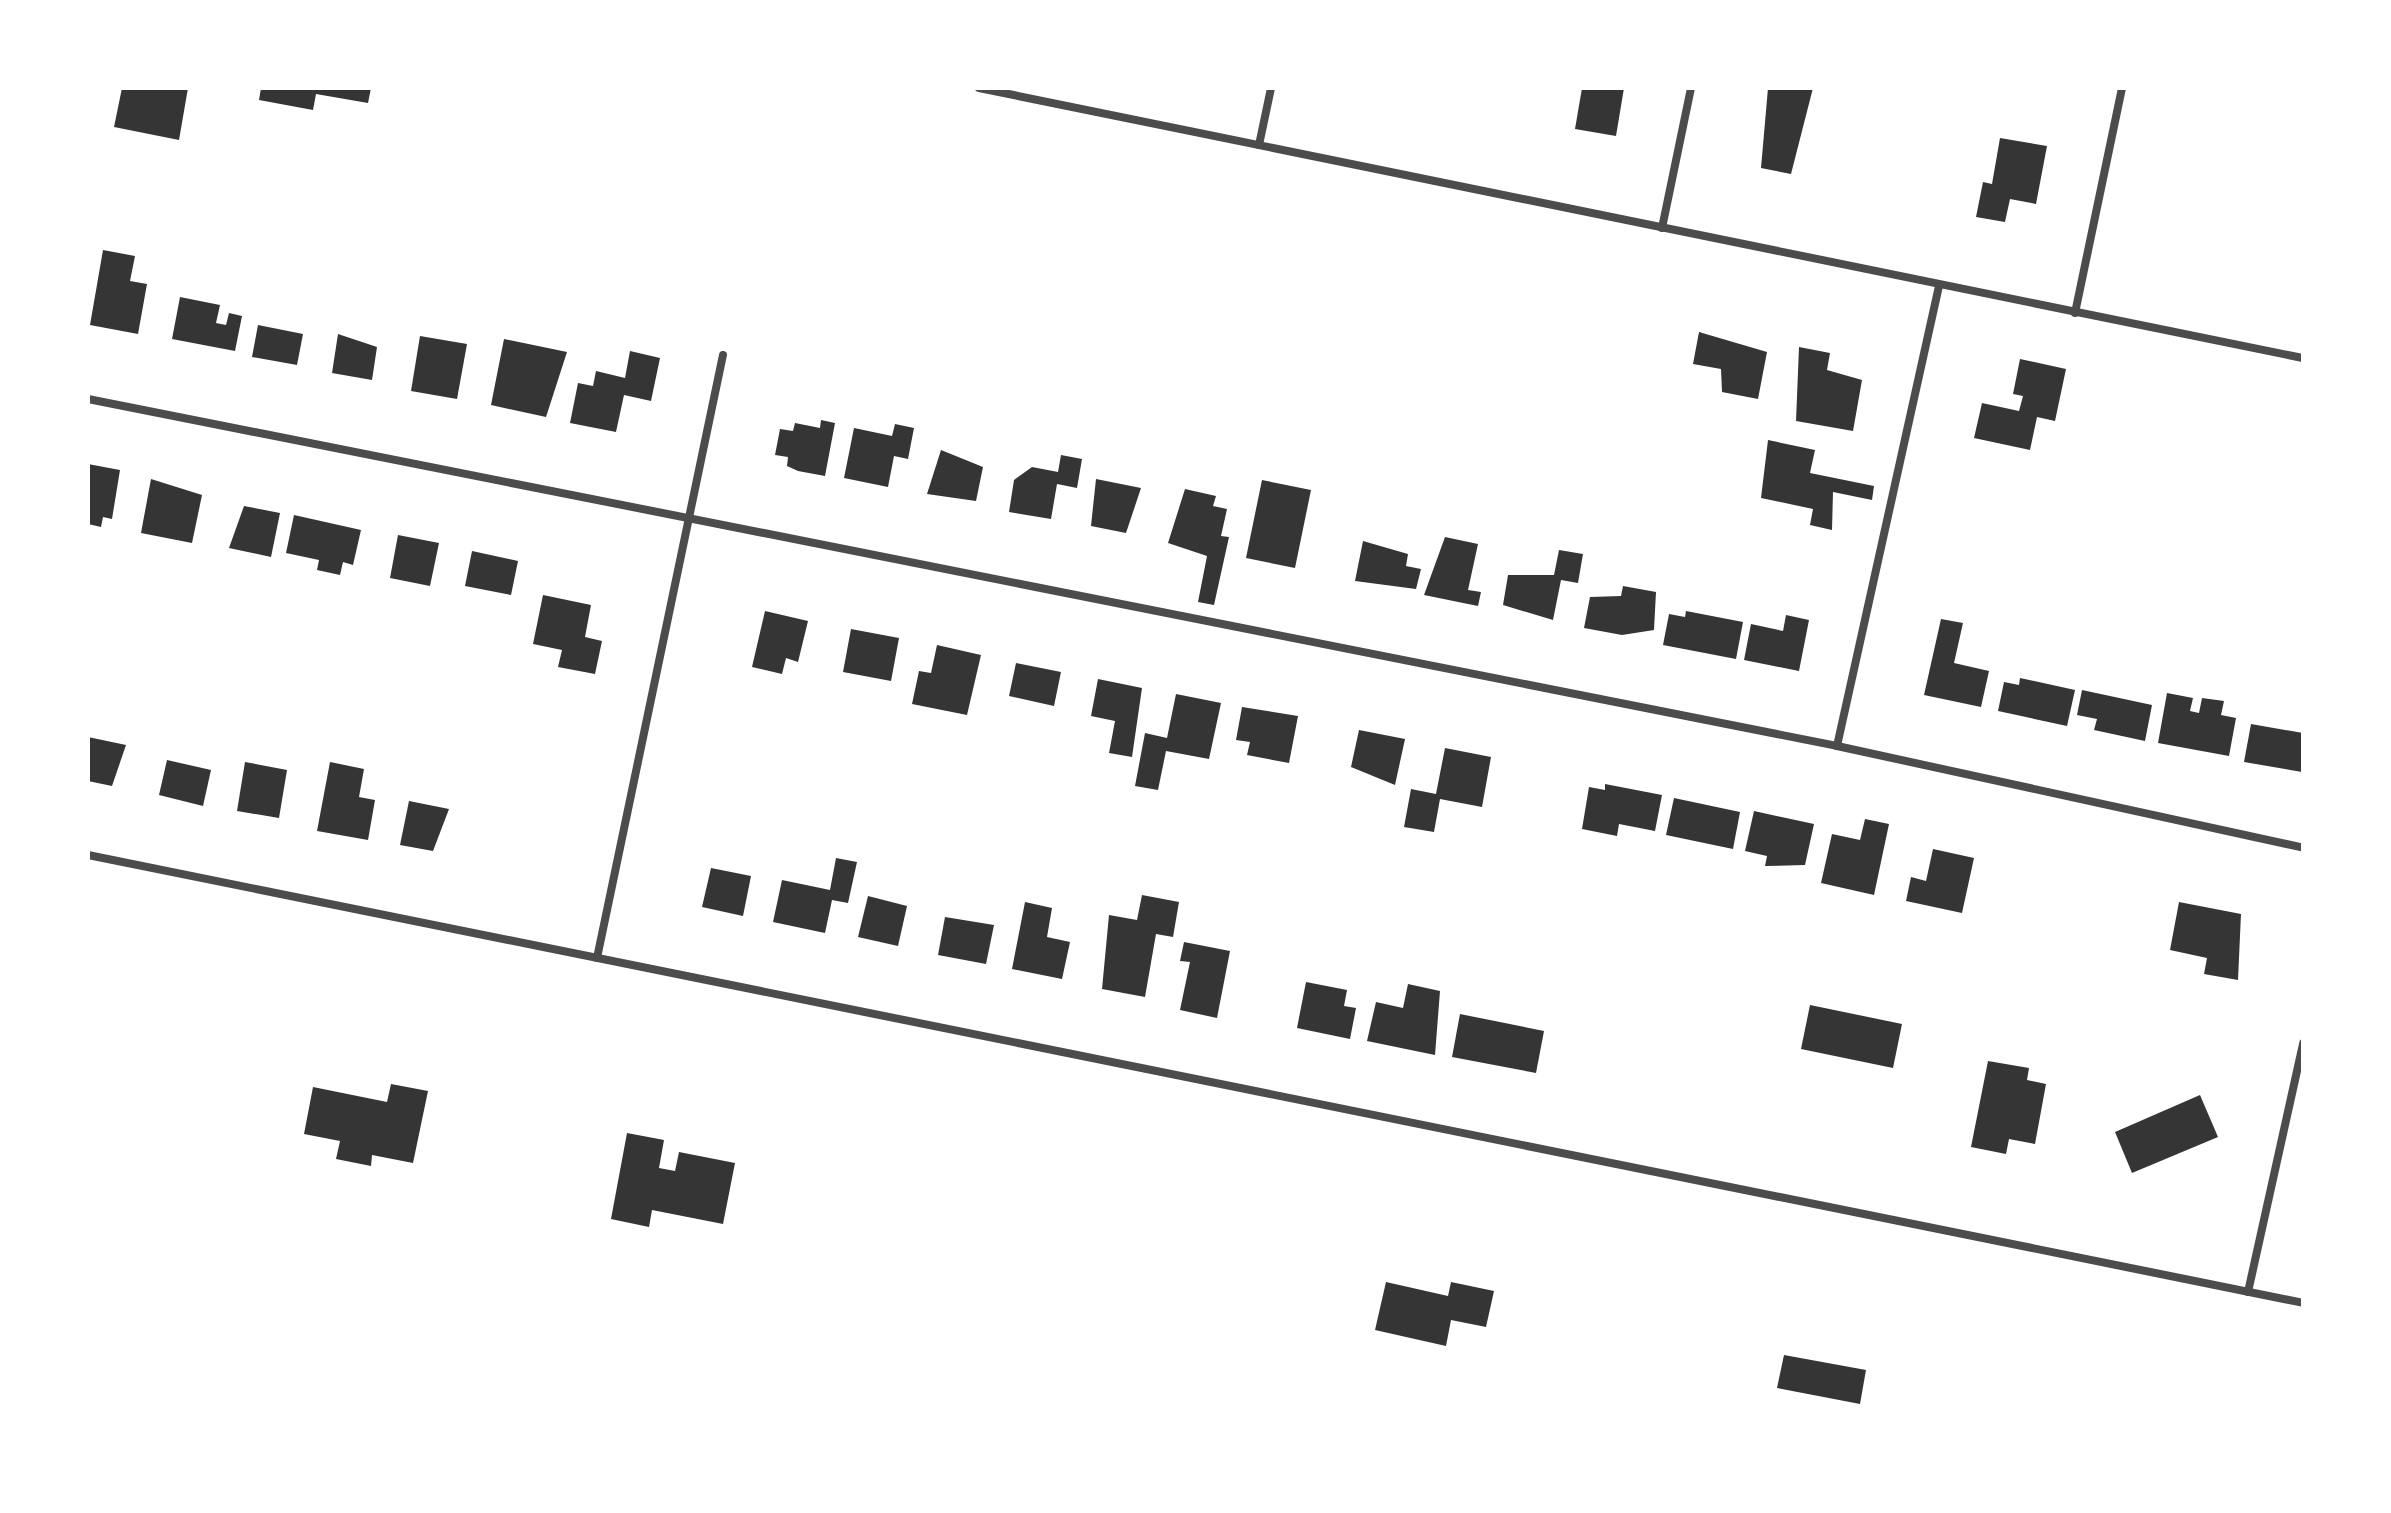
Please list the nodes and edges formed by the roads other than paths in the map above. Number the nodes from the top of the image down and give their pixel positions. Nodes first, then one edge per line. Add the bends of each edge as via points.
1 (979, 88) edge
2 (1271, 88) edge
3 (1691, 88) edge
4 (2122, 88) edge
5 (1259, 145) junction
6 (1662, 228) junction
7 (1939, 286) junction
8 (2075, 313) junction
9 (723, 355) dead end
10 (2303, 358) edge
11 (88, 399) edge
12 (690, 520) junction
13 (1837, 746) junction
14 (2303, 848) edge
15 (88, 855) edge
16 (597, 958) junction
17 (2303, 1043) edge
18 (2248, 1292) junction
19 (2303, 1303) edge

1 - 5 street
2 - 5 street
3 - 6 street
4 - 8 street
5 - 6 street
6 - 7 street
7 - 8 street
7 - 13 street
8 - 10 street
9 - 12 street
11 - 12 street
12 - 13 street
12 - 16 street
13 - 14 street
15 - 16 street
16 - 18 street
17 - 18 street
18 - 19 street

